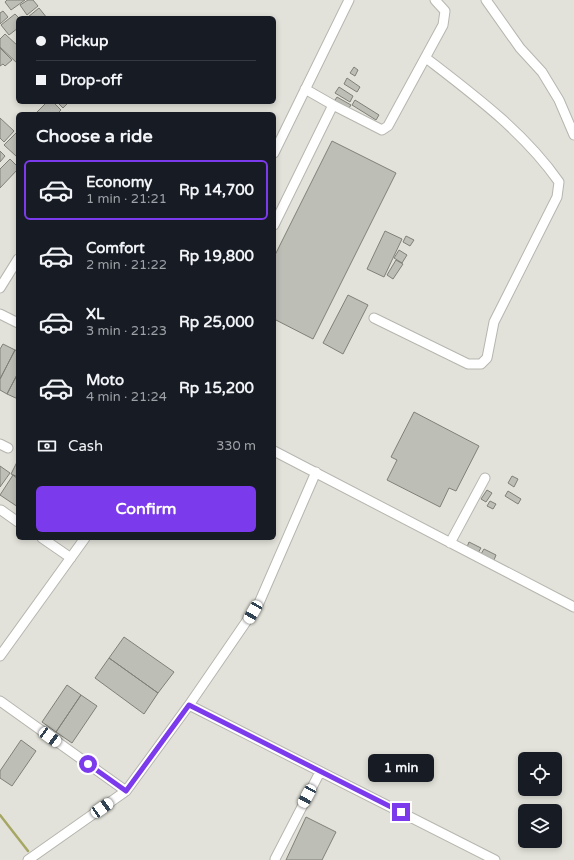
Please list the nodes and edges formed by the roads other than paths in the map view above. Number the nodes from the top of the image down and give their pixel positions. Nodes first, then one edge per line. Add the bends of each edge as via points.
1 (349, 0) edge
2 (435, 0) edge
3 (486, 0) edge
4 (426, 58) junction
5 (305, 89) junction
6 (333, 105) junction
7 (574, 135) edge
8 (276, 149) edge
9 (276, 221) edge
10 (16, 262) edge
11 (0, 288) edge
12 (0, 314) edge
13 (374, 318) dead end
14 (16, 322) edge
15 (276, 452) edge
16 (316, 472) junction
17 (485, 478) dead end
18 (1, 510) edge
19 (16, 521) edge
20 (45, 540) edge
21 (84, 540) edge
22 (450, 542) junction
23 (71, 558) junction
24 (574, 607) edge
25 (0, 656) edge
26 (0, 701) edge
27 (189, 705) junction
28 (320, 772) junction
29 (126, 791) junction
30 (275, 859) dead end
31 (28, 860) edge
32 (495, 860) edge

1 - 5 street
2 - 4 street via 446,12 443,25
3 - 7 street via 520,48 542,72 559,100
4 - 6 street via 388,126 382,130
4 - 13 street via 494,110 549,168 559,182 557,197 494,322 487,358 481,364 468,364
5 - 6 street
5 - 8 street
6 - 9 street
10 - 11 street
12 - 14 street
15 - 16 street
16 - 22 street
16 - 27 street via 259,602
17 - 22 street
18 - 19 street
20 - 23 street
21 - 23 street
22 - 24 street
23 - 25 street
26 - 29 street
27 - 28 street
27 - 29 street
28 - 30 street
28 - 32 street
29 - 31 street

